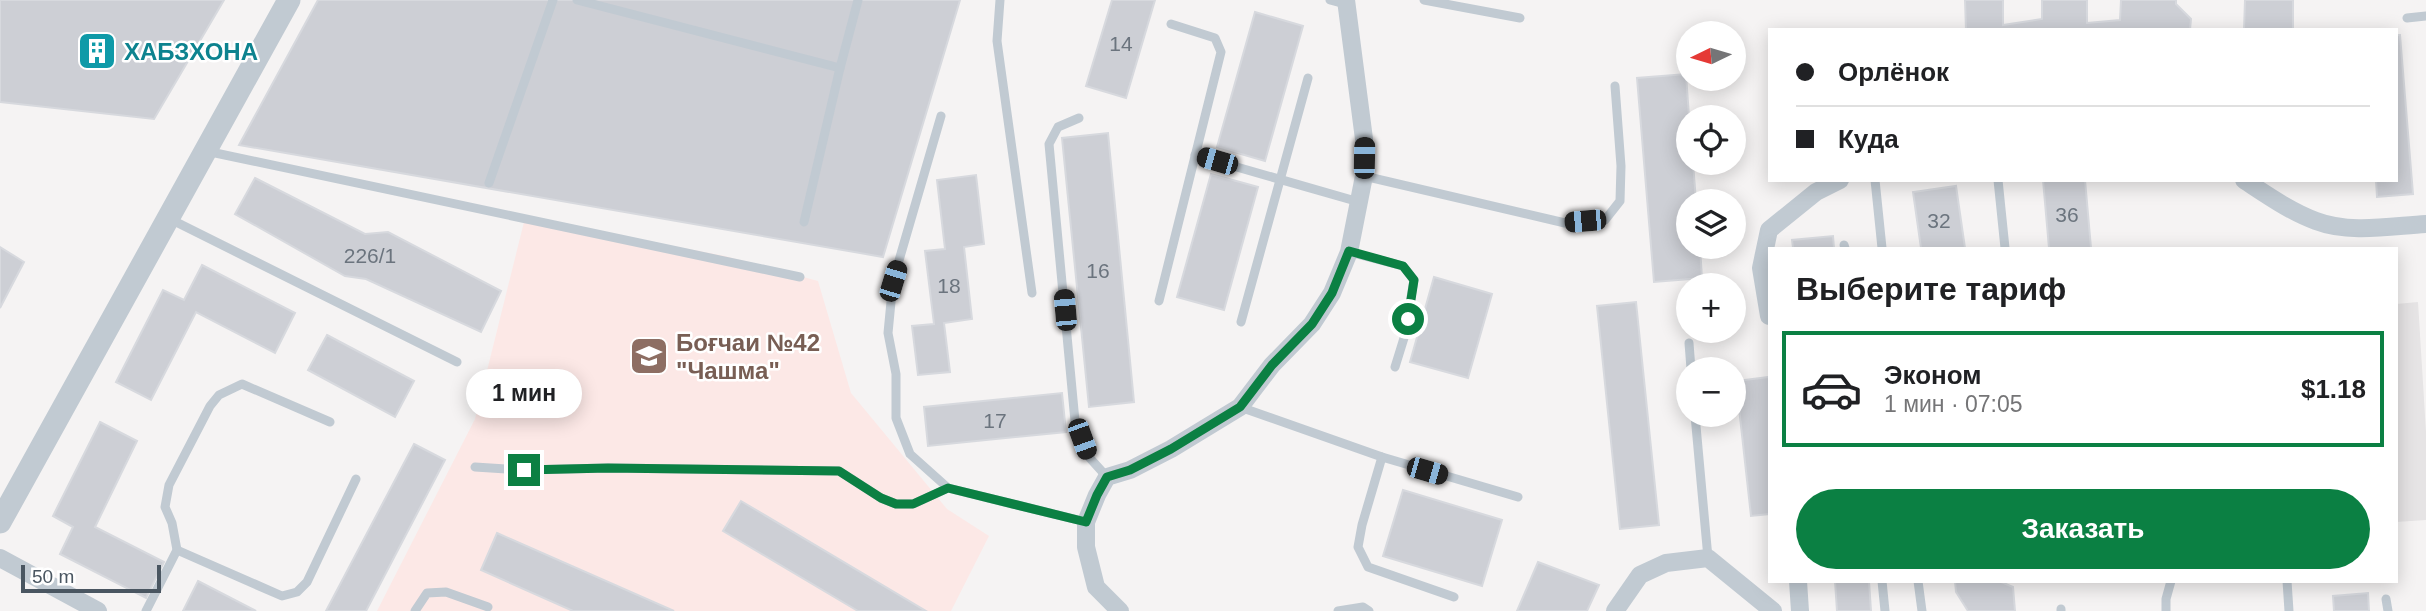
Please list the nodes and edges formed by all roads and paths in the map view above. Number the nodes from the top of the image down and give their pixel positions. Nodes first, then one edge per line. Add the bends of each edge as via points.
1 (289, 0) edge
2 (553, 0) edge
3 (577, 0) edge
4 (858, 0) edge
5 (1000, 0) edge
6 (1424, 0) edge
7 (1340, 1) edge
8 (2426, 16) edge
9 (1520, 18) dead end
10 (2407, 18) dead end
11 (1171, 24) dead end
12 (840, 68) junction
13 (1308, 78) dead end
14 (1615, 86) dead end
15 (941, 116) dead end
16 (1079, 118) dead end
17 (205, 151) junction
18 (1195, 155) junction
19 (1364, 176) junction
20 (1281, 180) junction
21 (1836, 182) edge
22 (1875, 182) edge
23 (1998, 182) edge
24 (2247, 182) edge
25 (489, 183) dead end
26 (1359, 202) junction
27 (168, 218) junction
28 (804, 222) dead end
29 (2426, 224) edge
30 (1882, 247) edge
31 (2005, 247) edge
32 (1349, 251) junction
33 (800, 277) dead end
34 (1032, 293) dead end
35 (1160, 301) dead end
36 (1768, 310) edge
37 (1241, 322) dead end
38 (457, 362) dead end
39 (1395, 367) dead end
40 (1240, 407) junction
41 (330, 422) dead end
42 (1696, 427) edge
43 (1382, 457) junction
44 (475, 467) dead end
45 (1107, 477) junction
46 (356, 480) dead end
47 (948, 488) junction
48 (1518, 498) dead end
49 (0, 522) edge
50 (1086, 522) junction
51 (177, 550) junction
52 (0, 558) edge
53 (1708, 558) junction
54 (1798, 583) edge
55 (1882, 583) edge
56 (1918, 583) edge
57 (2170, 583) edge
58 (2287, 583) edge
59 (1454, 597) dead end
60 (2386, 599) dead end
61 (488, 607) dead end
62 (98, 611) edge
63 (146, 611) edge
64 (415, 611) edge
65 (1120, 611) edge
66 (1338, 611) edge
67 (1369, 611) edge
68 (1615, 611) edge
69 (1773, 611) edge
70 (1800, 611) edge
71 (1885, 611) edge
72 (1922, 611) edge
73 (2166, 611) edge
74 (2289, 611) edge
75 (2388, 611) edge

1 - 17 street
2 - 25 lane
3 - 12 lane
4 - 12 lane
5 - 34 lane via 997,41
6 - 9 lane
7 - 19 street via 1364,139
8 - 10 lane
11 - 18 lane via 1215,38 1221,52
12 - 28 lane
13 - 20 lane
14 - 19 lane via 1620,201 1605,220 1565,223
15 - 47 lane via 893,281 888,333 896,374 896,418 910,454
16 - 45 lane via 1058,127 1049,144 1075,421 1088,456
17 - 27 street
17 - 33 lane
18 - 20 lane
18 - 35 lane
19 - 26 street
20 - 26 lane
20 - 37 lane
21 - 36 street via 1816,192 1769,230 1761,268
22 - 30 lane
23 - 31 lane
24 - 29 street via 2317,222 2351,228
26 - 32 street
27 - 38 lane
27 - 49 street
32 - 39 lane via 1403,266 1414,280
32 - 40 street via 1332,293 1312,324
40 - 43 lane
40 - 45 street via 1171,449
41 - 51 lane via 242,384 219,395 169,485 165,508
42 - 53 lane
43 - 48 lane
43 - 59 lane via 1358,547 1368,567
44 - 47 lane via 839,471 896,504 913,504
45 - 50 street
46 - 51 lane via 307,582 297,592 282,596
47 - 50 lane
50 - 65 street via 1086,547 1096,587
51 - 63 lane
52 - 62 street
53 - 68 street via 1678,560 1640,575
53 - 69 street
54 - 70 street
55 - 71 lane
56 - 72 lane
57 - 73 lane
58 - 74 lane
60 - 75 lane
61 - 64 lane via 446,592 427,593
66 - 67 lane via 1363,607

